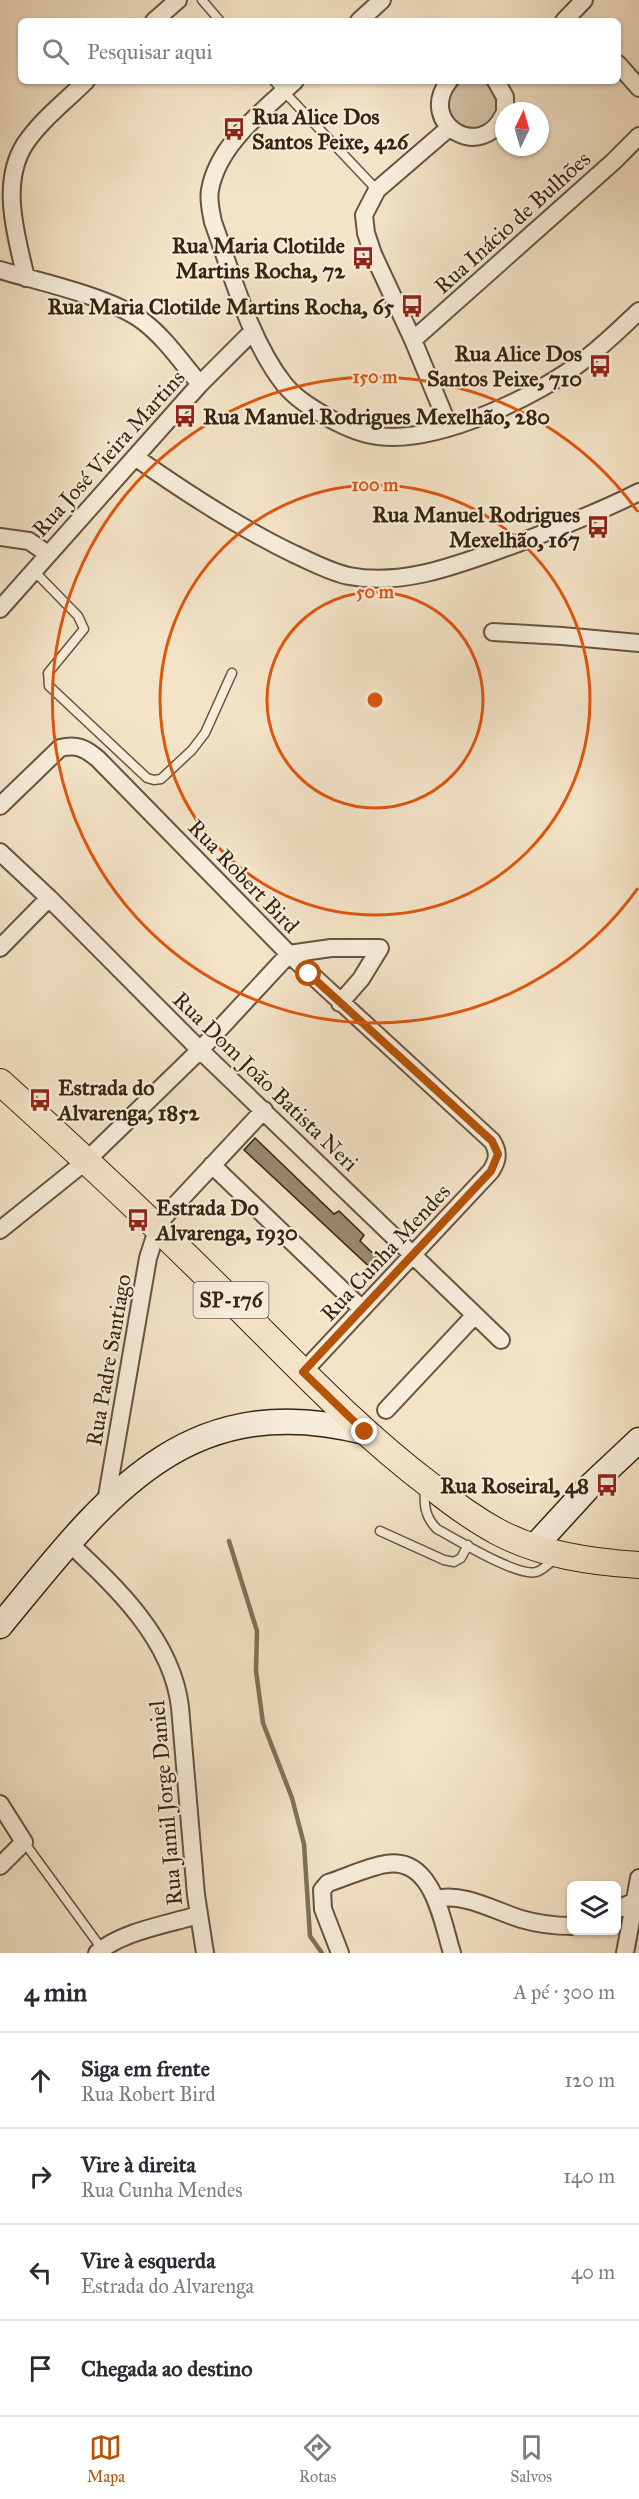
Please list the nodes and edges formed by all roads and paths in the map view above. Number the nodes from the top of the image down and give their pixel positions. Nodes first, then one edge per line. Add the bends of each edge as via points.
1 (178, 0) edge
2 (201, 0) edge
3 (382, 0) edge
4 (561, 0) edge
5 (576, 14) edge
6 (157, 18) edge
7 (217, 18) edge
8 (362, 18) edge
9 (621, 67) edge
10 (83, 84) edge
11 (447, 84) edge
12 (500, 84) edge
13 (284, 85) edge
14 (639, 88) edge
15 (505, 102) edge
16 (449, 128) junction
17 (495, 128) edge
18 (639, 136) edge
19 (377, 190) junction
20 (0, 270) edge
21 (26, 278) junction
22 (639, 311) edge
23 (253, 331) junction
24 (413, 340) junction
25 (200, 384) junction
26 (449, 428) junction
27 (135, 457) junction
28 (639, 492) edge
29 (0, 537) edge
30 (48, 554) junction
31 (34, 571) junction
32 (0, 609) edge
33 (493, 632) dead end
34 (639, 643) edge
35 (232, 673) dead end
36 (0, 806) edge
37 (0, 852) edge
38 (49, 898) junction
39 (0, 948) edge
40 (289, 954) junction
41 (340, 1003) junction
42 (200, 1050) junction
43 (0, 1082) edge
44 (264, 1110) junction
45 (497, 1160) joint
46 (86, 1161) junction
47 (212, 1165) junction
48 (158, 1227) junction
49 (0, 1230) edge
50 (413, 1256) junction
51 (362, 1309) junction
52 (474, 1316) junction
53 (501, 1340) dead end
54 (303, 1372) junction
55 (338, 1406) junction
56 (386, 1410) dead end
57 (310, 1423) junction
58 (365, 1432) junction
59 (639, 1440) edge
60 (425, 1482) junction
61 (106, 1502) junction
62 (380, 1531) dead end
63 (69, 1543) junction
64 (468, 1545) junction
65 (534, 1547) junction
66 (560, 1555) junction
67 (639, 1565) edge
68 (0, 1626) edge
69 (0, 1804) edge
70 (24, 1842) junction
71 (0, 1866) edge
72 (639, 1878) edge
73 (436, 1899) junction
74 (635, 1901) junction
75 (621, 1908) edge
76 (198, 1915) junction
77 (567, 1926) edge
78 (99, 1951) edge
79 (205, 1953) edge
80 (340, 1953) edge
81 (452, 1953) edge
82 (625, 1953) edge

1 - 6 street
2 - 7 lane
3 - 8 street
4 - 5 street
9 - 14 street
10 - 21 street via 24,145 14,167 13,218
11 - 16 street via 439,103
12 - 15 street
13 - 19 lane
13 - 23 street via 225,152 210,190 213,222
16 - 17 street via 475,137
16 - 19 street
18 - 24 street, Rua Inácio de Bulhões
19 - 24 street via 364,215 366,233
20 - 21 street
21 - 25 street via 129,311 145,323
22 - 26 street via 584,360 553,381
23 - 25 street, Rua José Vieira Martins
23 - 26 street via 267,361 286,386 308,406 344,426 378,436 402,437
24 - 26 street
25 - 27 street, Rua José Vieira Martins
27 - 28 street via 200,502 272,543 348,576 373,579 429,572 478,557 589,517
27 - 30 street, Rua José Vieira Martins
29 - 30 street via 29,541
30 - 31 street, Rua José Vieira Martins
31 - 32 street, Rua José Vieira Martins
31 - 35 lane via 78,616 84,629 48,673 49,686 147,778 161,779 192,750 212,719
33 - 34 street
36 - 40 street, Rua Robert Bird via 60,748 84,747
37 - 38 street, Rua Dom João Batista Neri
38 - 39 street
38 - 42 street, Rua Dom João Batista Neri
40 - 41 street, Rua Robert Bird
40 - 41 street via 331,948 380,948
40 - 42 street
41 - 45 street, Rua Robert Bird via 492,1141
42 - 44 street, Rua Dom João Batista Neri
42 - 46 street
43 - 46 main road, SP-176
44 - 47 street
44 - 50 street, Rua Dom João Batista Neri
45 - 50 street, Rua Cunha Mendes
46 - 48 main road, SP-176
46 - 49 street
47 - 48 street
47 - 51 street
48 - 54 main road, SP-176
48 - 61 street, Rua Padre Santiago via 148,1258
50 - 51 street, Rua Cunha Mendes
50 - 52 street, Rua Dom João Batista Neri
51 - 54 street, Rua Cunha Mendes
52 - 53 street, Rua Dom João Batista Neri
52 - 56 street
54 - 55 main road, SP-176
55 - 57 street via 330,1416
55 - 58 main road, SP-176
57 - 58 street
57 - 61 street via 265,1423 199,1439 138,1473
58 - 60 main road, SP-176
59 - 65 street
60 - 64 lane via 428,1519 437,1529
60 - 65 main road, SP-176 via 499,1533
61 - 63 street
62 - 64 lane via 454,1562
63 - 68 street
63 - 76 street, Rua Jamil Jorge Daniel via 130,1603 150,1631 174,1678 180,1707
64 - 66 lane via 527,1573 537,1572
65 - 66 main road, SP-176
66 - 67 main road, SP-176
69 - 70 street
70 - 71 street
70 - 78 lane
72 - 74 street
73 - 77 street via 455,1898 548,1926
73 - 80 street via 422,1877 412,1867 400,1863 328,1883 321,1900
73 - 81 street
74 - 75 street
74 - 82 street
76 - 78 street via 133,1935
76 - 79 street, Rua Jamil Jorge Daniel

